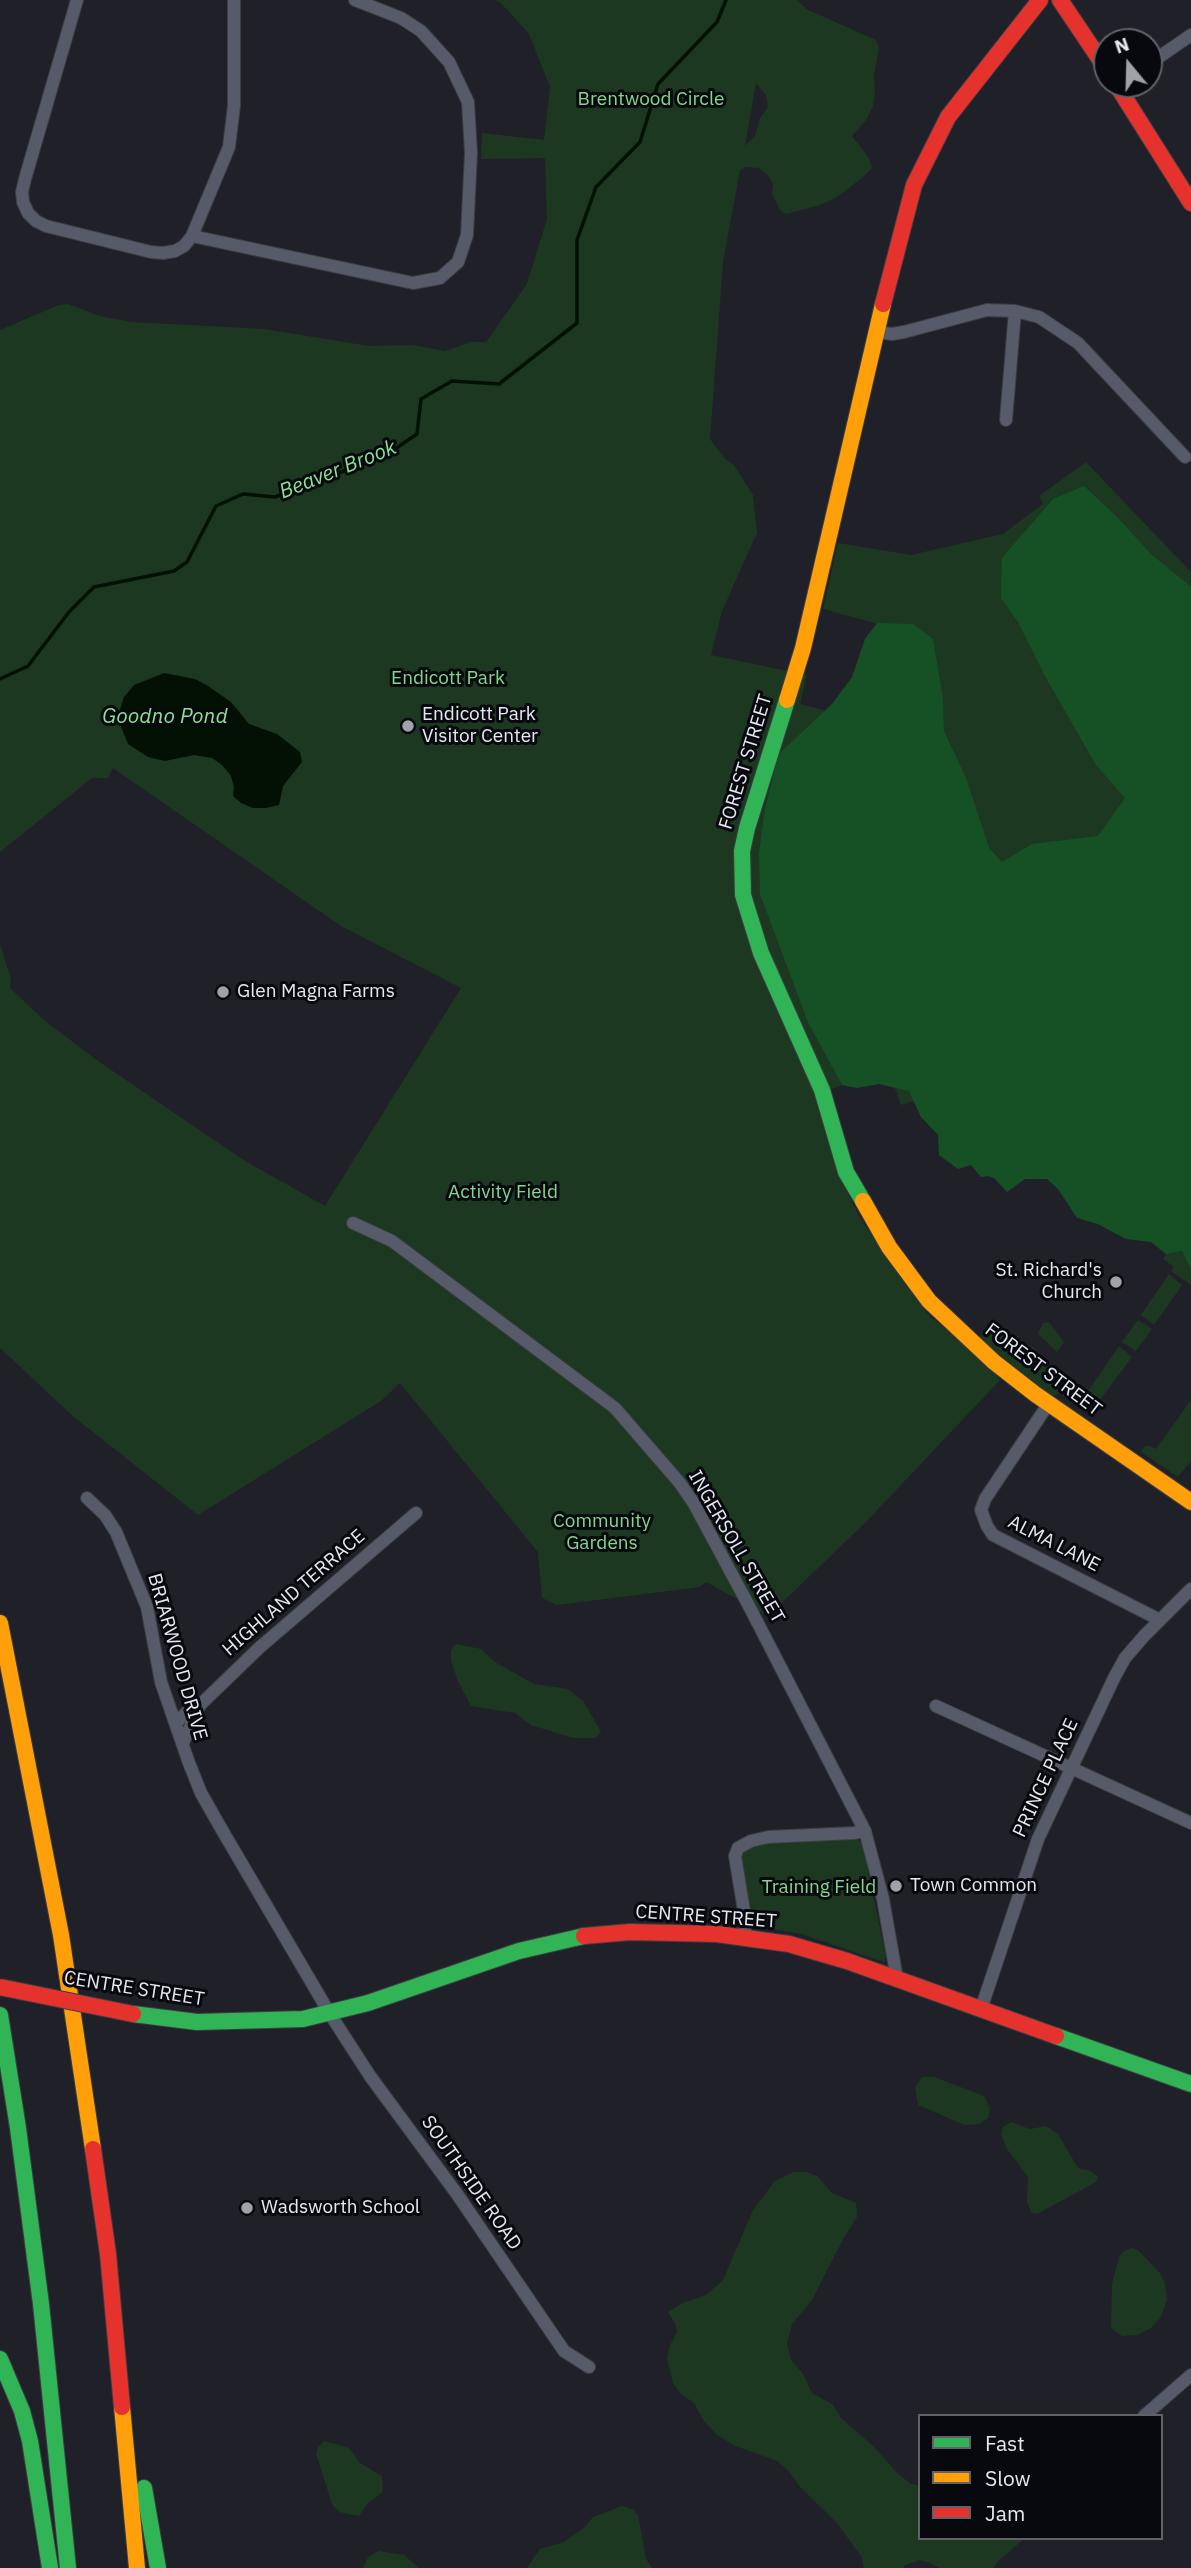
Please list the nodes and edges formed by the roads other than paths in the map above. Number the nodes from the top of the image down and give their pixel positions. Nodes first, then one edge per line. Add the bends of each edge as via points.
1 (77, 0) edge
2 (234, 0) edge
3 (355, 0) edge
4 (1040, 0) edge
5 (1060, 0) edge
6 (1191, 35) edge
7 (1093, 49) edge
8 (1163, 54) edge
9 (1126, 98) edge
10 (1191, 203) edge
11 (192, 236) junction
12 (1015, 311) junction
13 (876, 332) junction
14 (1006, 420) dead end
15 (1185, 457) dead end
16 (353, 1223) dead end
17 (1049, 1403) junction
18 (87, 1498) dead end
19 (1191, 1502) edge
20 (416, 1513) dead end
21 (1191, 1589) edge
22 (1160, 1620) junction
23 (0, 1623) edge
24 (200, 1705) junction
25 (936, 1706) dead end
26 (176, 1723) junction
27 (183, 1743) junction
28 (1072, 1768) junction
29 (1191, 1823) edge
30 (865, 1831) junction
31 (745, 1937) junction
32 (897, 1979) junction
33 (0, 1987) edge
34 (981, 2009) junction
35 (330, 2014) junction
36 (0, 2015) edge
37 (1191, 2084) edge
38 (0, 2359) edge
39 (589, 2367) dead end
40 (1191, 2375) edge
41 (123, 2395) junction
42 (1146, 2414) edge
43 (50, 2568) edge
44 (68, 2568) edge
45 (137, 2568) edge
46 (158, 2568) edge

1 - 11 street via 22,192 28,213 47,226 151,252 175,251
2 - 11 street via 234,106 229,147
3 - 11 street via 421,31 449,62 468,102 468,221 458,262 440,278 413,283
4 - 13 main road, FOREST STREET via 948,117 918,173
5 - 7 main road
6 - 8 street
9 - 10 main road
12 - 13 street via 987,310 904,332
12 - 14 street
12 - 15 street via 1039,317 1078,343
13 - 17 main road, FOREST STREET via 803,648 747,828 742,851 743,895 761,953 822,1090 846,1172 883,1239 932,1304 994,1362
16 - 30 street, INGERSOLL STREET via 392,1241 615,1408 679,1482
17 - 19 main road, FOREST STREET
17 - 22 street, ALMA LANE via 985,1499 982,1518 993,1535
18 - 26 street, BRIARWOOD DRIVE via 116,1532 147,1607 161,1682
20 - 24 street, HIGHLAND TERRACE
21 - 22 street, PRINCE PLACE
22 - 28 street, PRINCE PLACE via 1125,1658
23 - 41 main road via 61,1935 106,2241
24 - 26 street, HIGHLAND TERRACE
24 - 27 street, HIGHLAND TERRACE
25 - 28 street
26 - 27 street, BRIARWOOD DRIVE
27 - 35 street, BRIARWOOD DRIVE via 201,1793
28 - 29 street
28 - 34 street, PRINCE PLACE via 1038,1839
30 - 31 street via 768,1837 738,1848 734,1856
30 - 32 street, INGERSOLL STREET
31 - 32 main road, CENTRE STREET via 815,1951
31 - 35 main road, CENTRE STREET via 664,1931 572,1938
32 - 34 main road, CENTRE STREET
33 - 35 main road, CENTRE STREET, bridge via 197,2022
34 - 37 main road, CENTRE STREET
35 - 39 street, SOUTHSIDE ROAD via 564,2351
36 - 44 main road via 41,2304
38 - 43 main road via 30,2441
40 - 42 street
41 - 45 main road
41 - 46 main road

